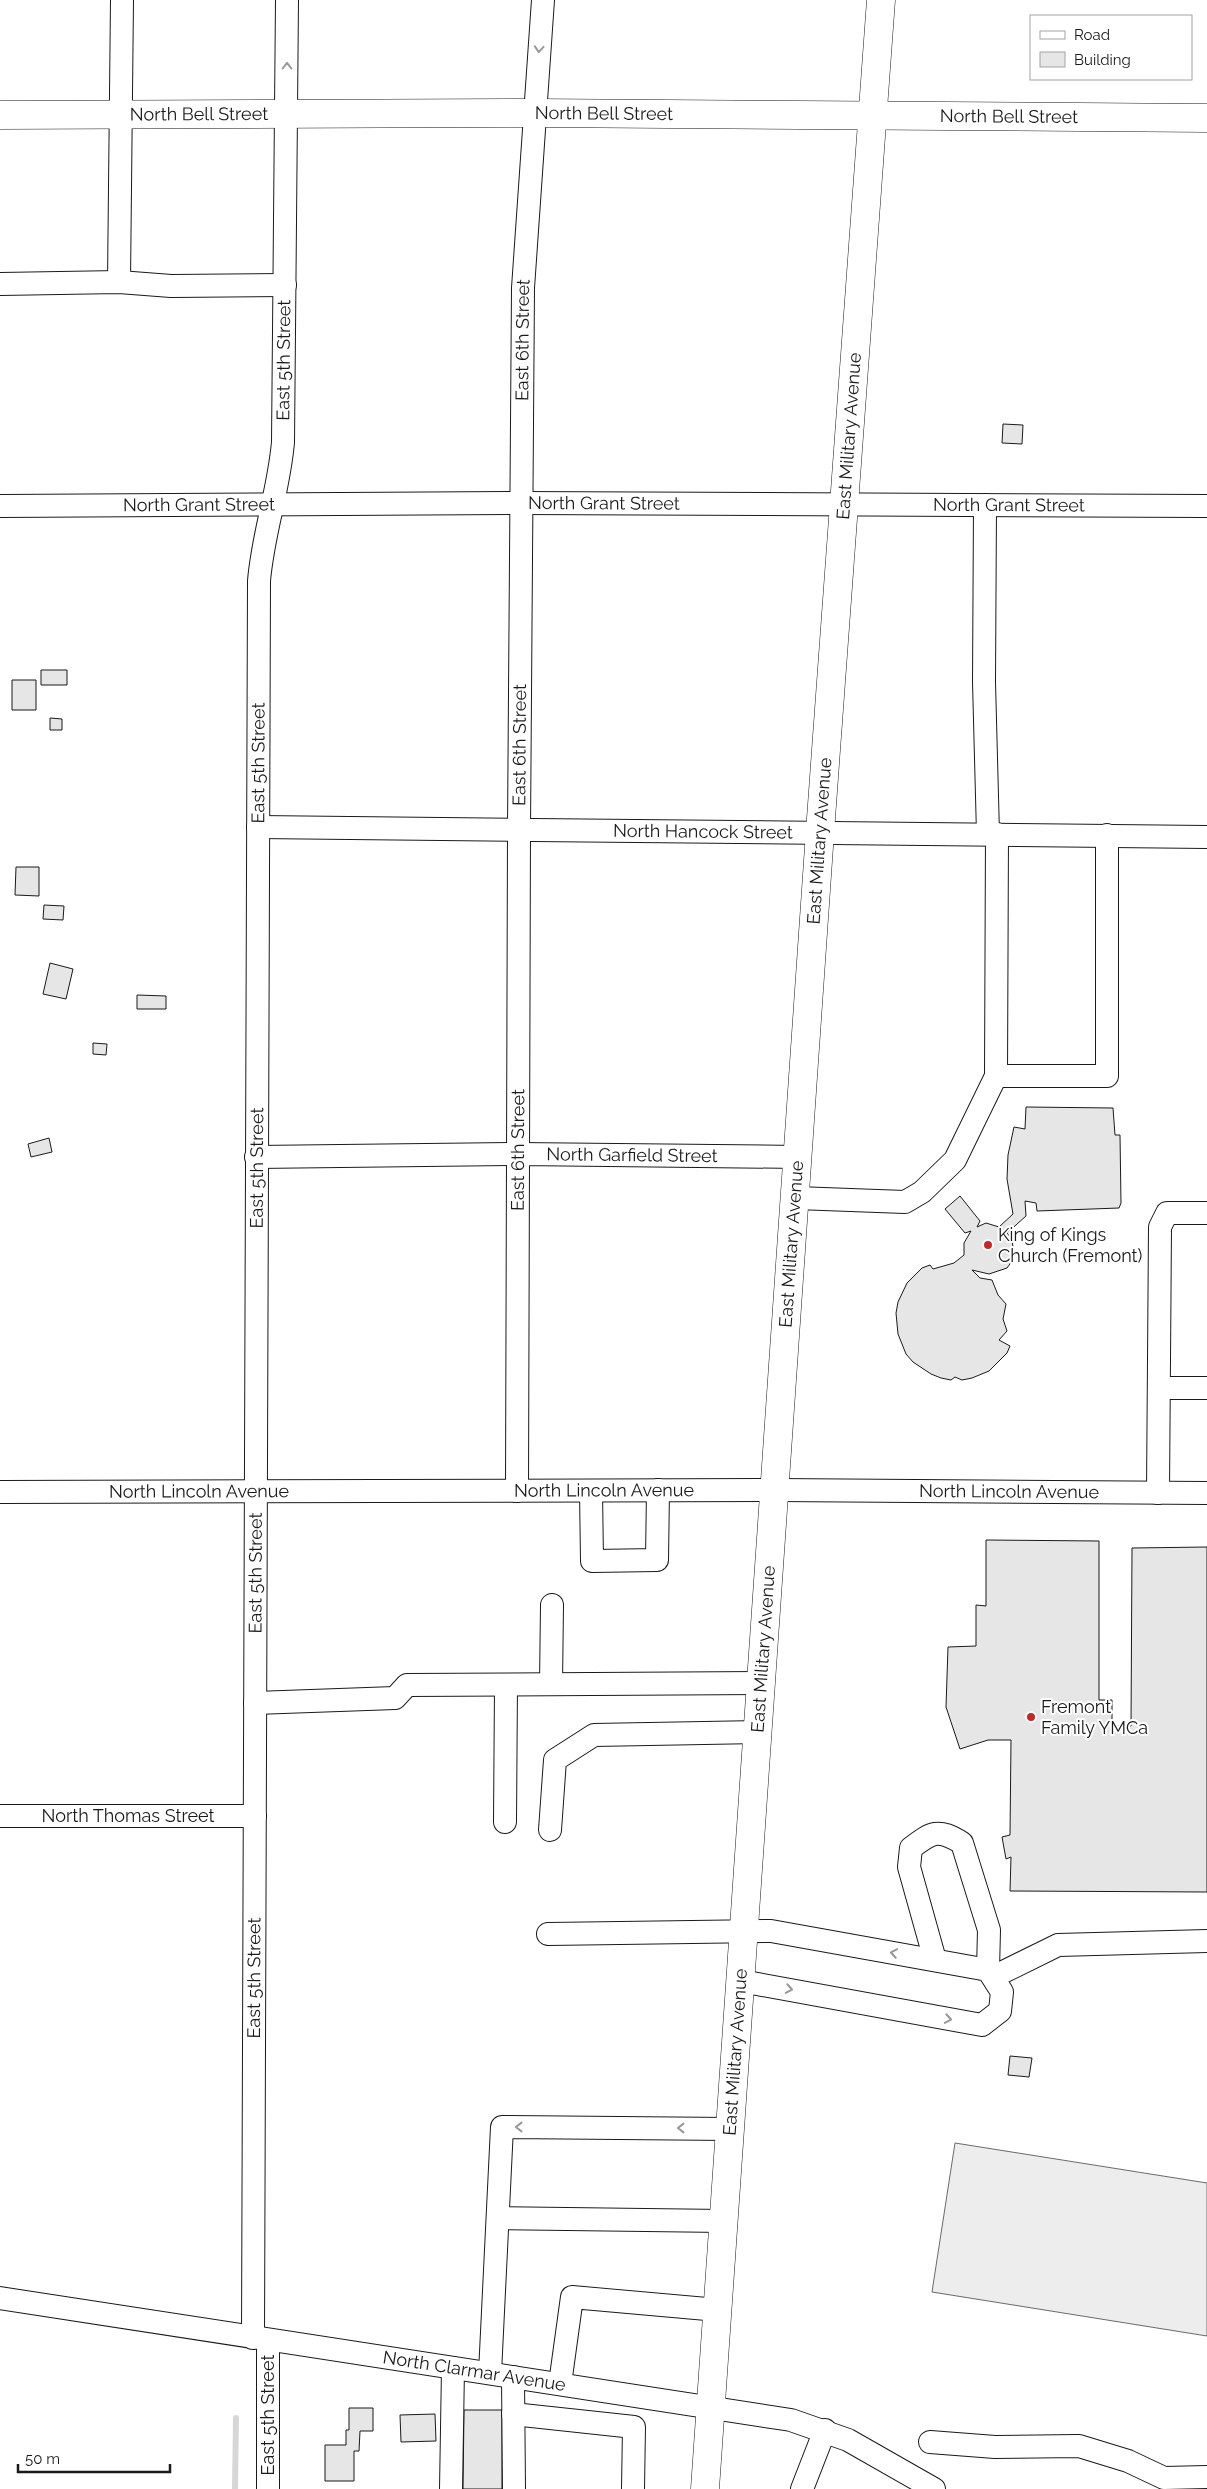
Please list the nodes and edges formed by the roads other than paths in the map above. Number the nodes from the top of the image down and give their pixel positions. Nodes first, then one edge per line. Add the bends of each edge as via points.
1 (122, 0) edge
2 (287, 0) edge
3 (543, 0) edge
4 (881, 0) edge
5 (535, 113) junction
6 (122, 114) junction
7 (287, 114) junction
8 (0, 115) edge
9 (874, 116) junction
10 (1207, 118) edge
11 (119, 282) junction
12 (0, 284) edge
13 (285, 285) junction
14 (521, 503) junction
15 (274, 504) junction
16 (844, 505) junction
17 (985, 505) junction
18 (0, 506) edge
19 (1207, 506) edge
20 (258, 827) junction
21 (519, 829) junction
22 (820, 832) junction
23 (993, 834) junction
24 (1106, 835) junction
25 (1207, 837) edge
26 (996, 1076) junction
27 (519, 1154) junction
28 (256, 1156) junction
29 (798, 1157) junction
30 (796, 1198) junction
31 (1207, 1213) edge
32 (1159, 1388) junction
33 (1207, 1388) edge
34 (658, 1490) junction
35 (776, 1490) junction
36 (256, 1491) junction
37 (517, 1491) junction
38 (591, 1491) junction
39 (0, 1492) edge
40 (1158, 1493) junction
41 (1207, 1493) edge
42 (552, 1605) dead end
43 (762, 1683) junction
44 (506, 1684) junction
45 (551, 1684) junction
46 (255, 1703) junction
47 (758, 1732) junction
48 (0, 1816) edge
49 (255, 1816) junction
50 (505, 1822) dead end
51 (550, 1830) dead end
52 (744, 1932) junction
53 (548, 1934) dead end
54 (1207, 1941) edge
55 (935, 1960) junction
56 (990, 1974) junction
57 (741, 1981) junction
58 (730, 2128) junction
59 (498, 2218) junction
60 (724, 2221) junction
61 (0, 2298) edge
62 (718, 2310) junction
63 (261, 2339) junction
64 (453, 2368) junction
65 (490, 2373) junction
66 (513, 2377) junction
67 (560, 2384) junction
68 (712, 2406) junction
69 (513, 2414) junction
70 (825, 2430) junction
71 (930, 2442) dead end
72 (1207, 2477) edge
73 (268, 2489) edge
74 (451, 2489) edge
75 (514, 2489) edge
76 (633, 2489) edge
77 (705, 2489) edge
78 (802, 2489) edge
79 (934, 2489) edge

1 - 6 street
7 -> 2 street, East 5th Street
3 -> 5 street, East 6th Street
4 - 9 main road, East Military Avenue
5 - 7 main road, North Bell Street
5 - 9 main road, North Bell Street
5 - 14 street, East 6th Street via 524,270
6 - 7 main road, North Bell Street
6 - 8 main road, North Bell Street
6 - 11 street
7 - 13 street, East 5th Street
9 - 10 main road, North Bell Street
9 - 16 main road, East Military Avenue
11 - 12 street
11 - 13 street via 171,286
13 - 15 street, East 5th Street via 283,442
14 - 15 street, North Grant Street
14 - 16 street, North Grant Street
14 - 21 street, East 6th Street
15 - 18 street, North Grant Street
15 - 20 street, East 5th Street via 265,533 259,581
16 - 17 street, North Grant Street
16 - 22 main road, East Military Avenue
17 - 19 street, North Grant Street
17 - 23 street via 984,682
20 - 21 street, North Hancock Street
20 - 28 street, East 5th Street
21 - 22 street, North Hancock Street
21 - 27 street, East 6th Street
22 - 23 street, North Hancock Street
22 - 29 main road, East Military Avenue
23 - 24 street, North Hancock Street
23 - 26 street
24 - 25 street, North Hancock Street
24 - 26 street via 1107,1076
26 - 30 street via 955,1160 922,1192 905,1202
27 - 28 street, North Garfield Street
27 - 29 street, North Garfield Street
27 - 37 street, East 6th Street
28 - 36 street, East 5th Street
29 - 30 main road, East Military Avenue
30 - 35 main road, East Military Avenue
31 - 32 street via 1167,1213 1160,1227
32 - 33 street
32 - 40 street
34 - 35 street, North Lincoln Avenue
34 - 38 street, North Lincoln Avenue
34 - 38 street via 657,1560 592,1561
35 - 40 street, North Lincoln Avenue
35 - 43 main road, East Military Avenue
36 - 37 street, North Lincoln Avenue
36 - 39 street, North Lincoln Avenue
36 - 46 street, East 5th Street
37 - 38 street, North Lincoln Avenue
40 - 41 street, North Lincoln Avenue
42 - 45 street
43 - 45 street
43 - 47 main road, East Military Avenue
44 - 45 street
44 - 46 street via 407,1685 395,1698
44 - 50 street
46 - 49 street, East 5th Street
47 - 51 street via 594,1736 555,1760
47 - 52 main road, East Military Avenue
48 - 49 street, North Thomas Street
49 - 63 street, East 5th Street
52 - 53 street
55 -> 52 street via 771,1931
52 - 57 main road, East Military Avenue
54 - 56 street via 1058,1945
55 - 56 street
55 - 56 street via 908,1867 911,1848 930,1834 946,1833 962,1843 989,1930
57 -> 56 street via 982,2025 1000,2011 1002,1992
57 - 58 main road, East Military Avenue
58 -> 59 street via 502,2127
58 - 60 main road, East Military Avenue
59 - 60 street
59 - 65 street
60 - 62 main road, East Military Avenue
61 - 63 street, North Clarmar Avenue
62 - 67 street via 572,2297
62 - 68 main road, East Military Avenue
63 - 64 street, North Clarmar Avenue
63 - 73 street, East 5th Street
64 - 65 street, North Clarmar Avenue
64 - 74 street
65 - 66 street, North Clarmar Avenue
66 - 67 street, North Clarmar Avenue
66 - 69 street
67 - 68 street, North Clarmar Avenue
68 - 70 street, North Clarmar Avenue via 791,2420
68 - 77 main road, East Military Avenue
69 - 75 street
69 - 76 street via 634,2427
70 - 78 street
70 - 79 street, North Clarmar Avenue via 856,2443
71 - 72 street via 995,2447 1079,2446 1128,2461 1164,2478

